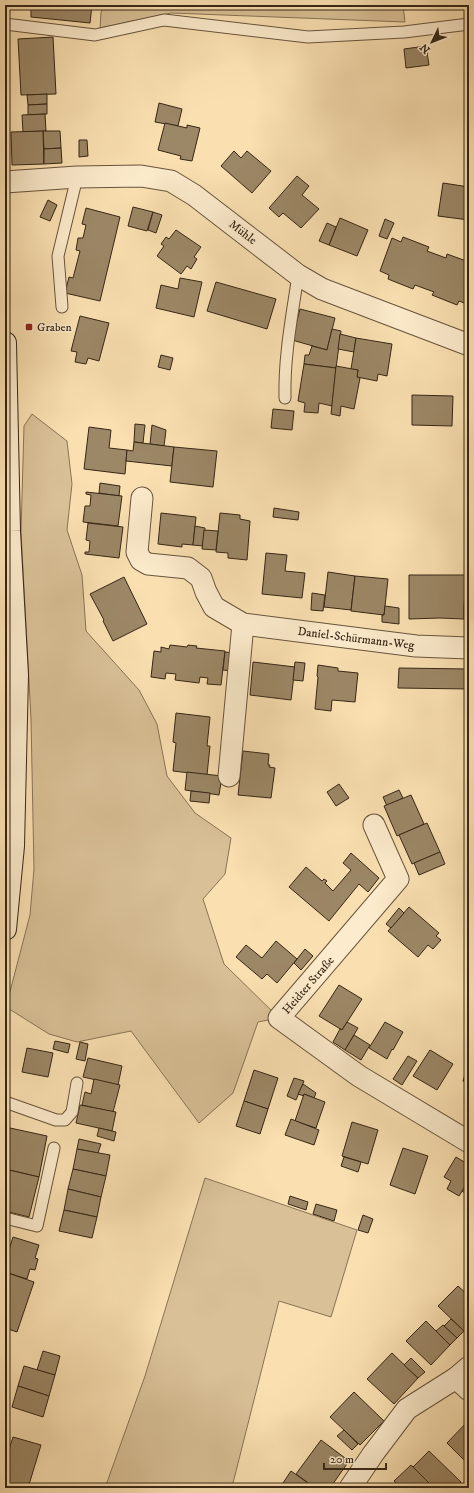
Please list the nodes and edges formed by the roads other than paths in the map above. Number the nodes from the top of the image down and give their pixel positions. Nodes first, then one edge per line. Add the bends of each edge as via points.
1 (5, 24) edge
2 (469, 24) edge
3 (77, 177) junction
4 (5, 182) edge
5 (298, 275) junction
6 (62, 307) dead end
7 (5, 343) edge
8 (468, 344) edge
9 (285, 398) dead end
10 (142, 498) dead end
11 (243, 624) junction
12 (469, 648) edge
13 (228, 776) dead end
14 (374, 824) dead end
15 (5, 929) edge
16 (77, 1083) dead end
17 (5, 1102) edge
18 (469, 1142) edge
19 (54, 1148) dead end
20 (5, 1218) edge
21 (465, 1379) edge
22 (350, 1488) edge

1 - 2 lane via 95,35 164,20 308,37 404,32
3 - 4 street, Mühle
3 - 5 street, Mühle via 141,176 171,181 194,194
3 - 6 lane via 58,256
5 - 8 street, Mühle via 322,289
5 - 9 lane via 286,354
7 - 15 main road via 9,531 17,675 13,846
10 - 11 street, Daniel-Schürmann-Weg via 136,552 141,560 148,564 188,568 201,578 214,607
11 - 12 street, Daniel-Schürmann-Weg via 416,646
11 - 13 street
14 - 18 street, Heidter Straße via 398,879 279,1018 359,1076
16 - 17 lane via 72,1112 65,1120 56,1120
19 - 20 lane via 37,1226
21 - 22 street via 407,1408

